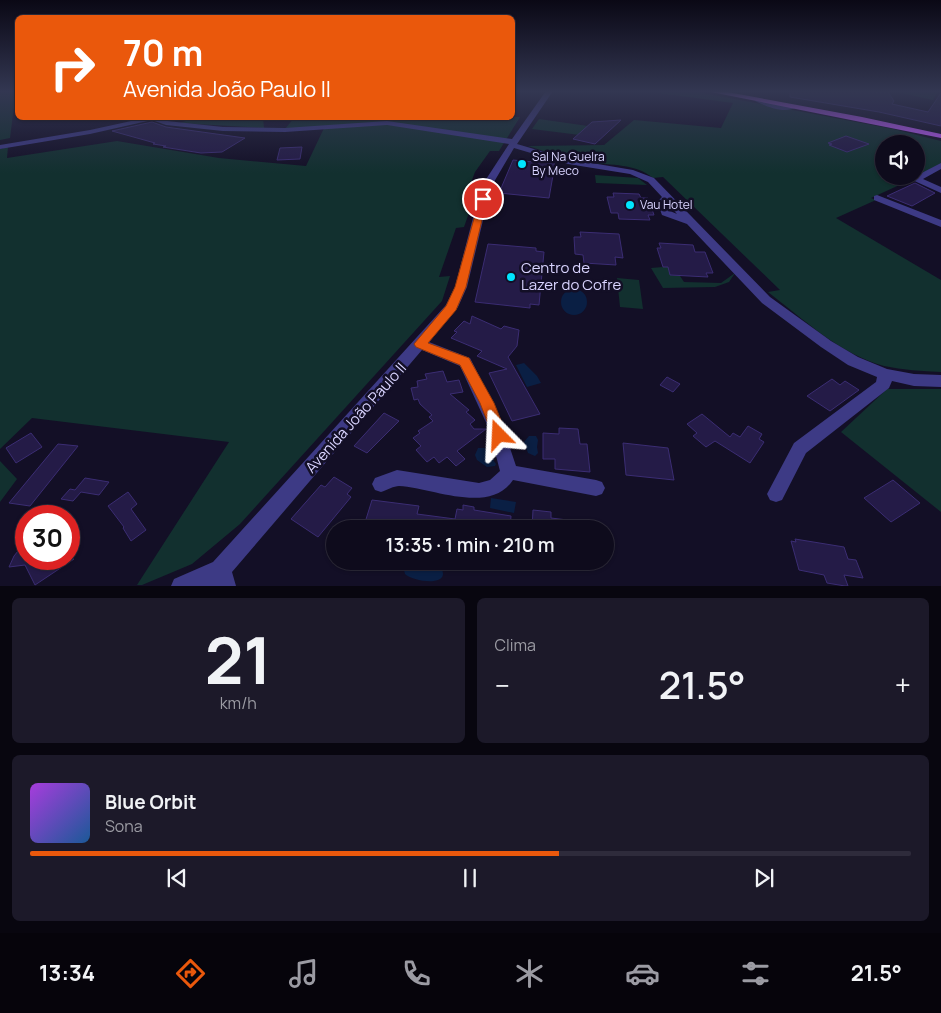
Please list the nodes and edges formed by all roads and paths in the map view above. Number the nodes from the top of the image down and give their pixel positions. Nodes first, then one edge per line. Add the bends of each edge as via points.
1 (530, 118) edge
2 (852, 118) edge
3 (868, 118) edge
4 (144, 120) edge
5 (158, 120) edge
6 (941, 132) edge
7 (941, 136) edge
8 (513, 143) junction
9 (0, 147) edge
10 (941, 166) edge
11 (941, 190) edge
12 (877, 198) dead end
13 (941, 224) edge
14 (420, 344) junction
15 (884, 374) junction
16 (941, 381) edge
17 (509, 472) junction
18 (381, 484) dead end
19 (596, 488) dead end
20 (776, 494) dead end
21 (223, 577) edge
22 (181, 586) edge
23 (206, 586) edge

1 - 8 street, Avenida João Paulo II
2 - 7 main road
3 - 6 main road
4 - 9 street
5 - 8 street via 252,129 387,123
8 - 14 street, Avenida João Paulo II via 486,187 461,287 452,307
8 - 15 street via 577,164 631,170 651,180 668,197 662,202 666,213 691,221 766,300 826,344
10 - 11 street via 915,179
12 - 13 street
14 - 17 street via 465,362 487,403 505,451
14 - 21 street, Avenida João Paulo II
15 - 16 street
15 - 20 street via 884,384 800,448
17 - 18 street via 502,482 479,491 397,478
17 - 19 street
21 - 22 street
21 - 23 street, Avenida João Paulo II

